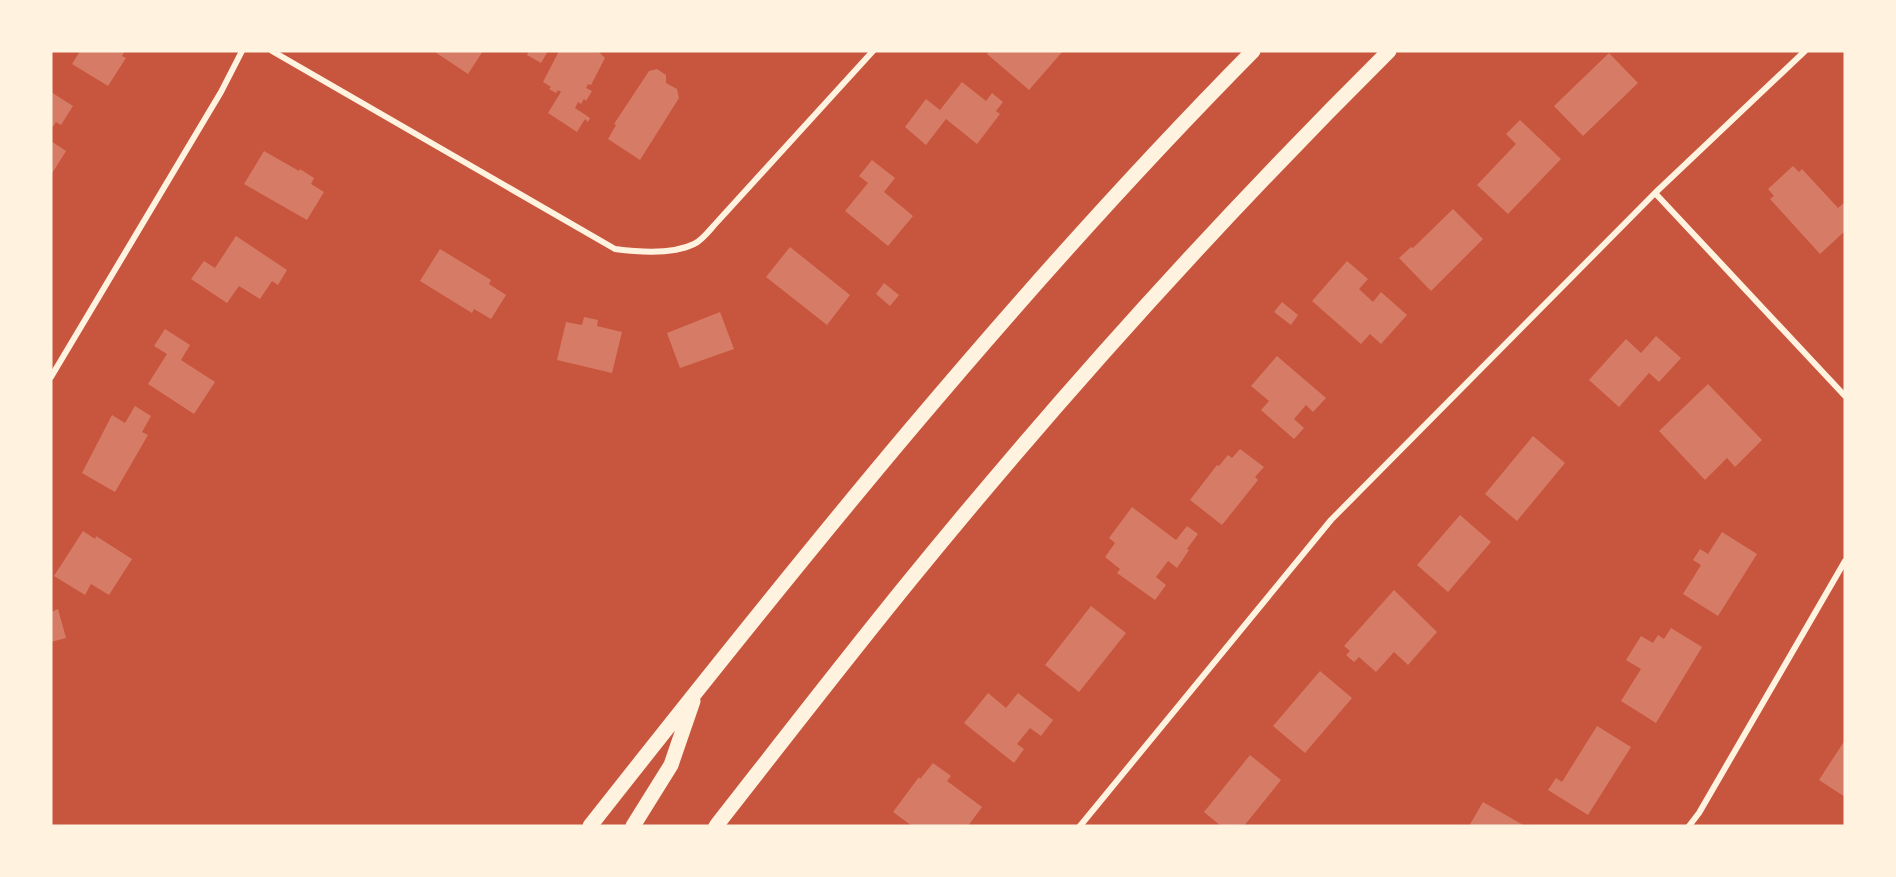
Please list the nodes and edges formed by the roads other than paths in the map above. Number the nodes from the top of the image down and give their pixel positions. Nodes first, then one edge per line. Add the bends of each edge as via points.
1 (242, 51) edge
2 (272, 51) edge
3 (873, 51) edge
4 (1252, 51) edge
5 (1389, 51) edge
6 (1805, 51) edge
7 (1654, 193) junction
8 (51, 377) edge
9 (1845, 396) edge
10 (1845, 561) edge
11 (697, 690) junction
12 (591, 826) edge
13 (633, 826) edge
14 (716, 826) edge
15 (1080, 826) edge
16 (1689, 826) edge

1 - 8 street
2 - 3 street via 615,249 643,253 695,244
4 - 11 main road via 999,326
5 - 14 main road via 1122,332 911,579
6 - 7 street
7 - 9 street
7 - 15 street via 1331,520
10 - 16 street
11 - 12 main road
11 - 13 main road via 671,765

